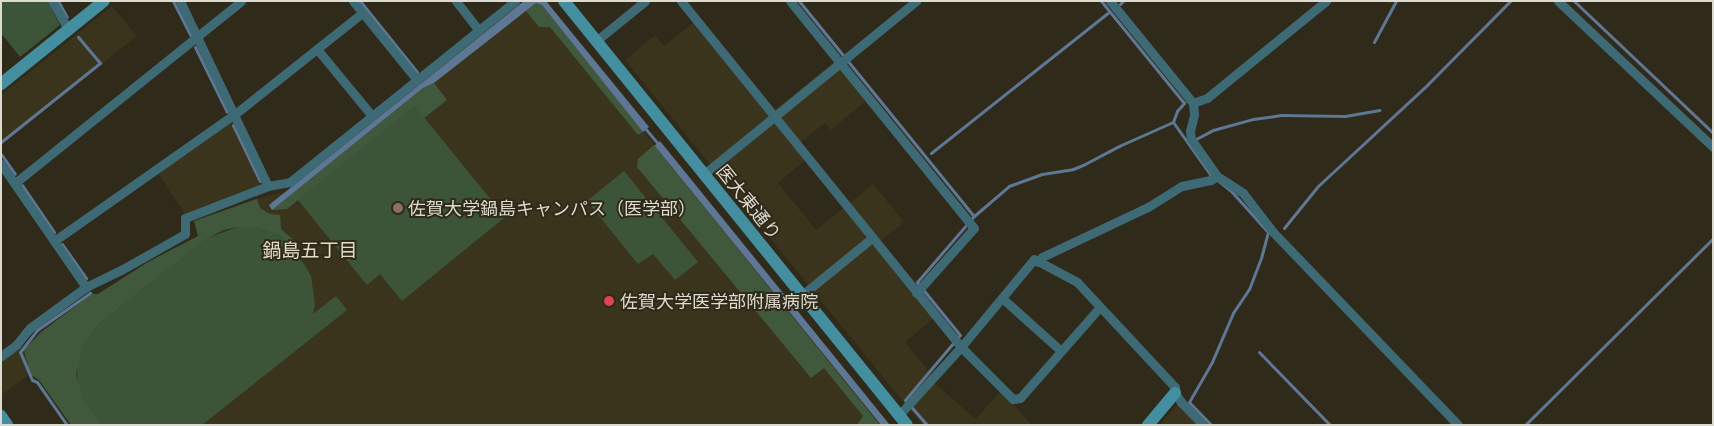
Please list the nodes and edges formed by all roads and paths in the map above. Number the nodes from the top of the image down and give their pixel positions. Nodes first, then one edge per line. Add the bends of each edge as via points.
1 (52, 1) edge
2 (104, 1) edge
3 (180, 1) edge
4 (241, 1) edge
5 (352, 1) edge
6 (456, 1) edge
7 (516, 1) edge
8 (564, 1) edge
9 (645, 1) edge
10 (681, 1) edge
11 (790, 1) edge
12 (916, 1) edge
13 (1110, 1) edge
14 (1326, 1) edge
15 (1558, 1) edge
16 (362, 13) junction
17 (69, 30) junction
18 (479, 30) junction
19 (197, 37) junction
20 (596, 41) junction
21 (317, 49) junction
22 (844, 60) junction
23 (417, 80) junction
24 (1, 84) edge
25 (1193, 103) junction
26 (235, 114) junction
27 (372, 116) junction
28 (774, 117) junction
29 (1713, 147) edge
30 (1, 164) edge
31 (704, 174) junction
32 (1214, 178) junction
33 (15, 183) junction
34 (268, 186) junction
35 (872, 238) junction
36 (54, 241) junction
37 (1038, 262) junction
38 (86, 287) junction
39 (919, 290) junction
40 (802, 295) junction
41 (1002, 298) junction
42 (1100, 307) junction
43 (957, 342) junction
44 (1061, 352) junction
45 (1, 356) edge
46 (1176, 394) junction
47 (906, 412) edge
48 (1, 416) edge
49 (7, 425) edge
50 (1148, 425) edge
51 (1203, 425) edge
52 (1458, 425) edge

1 - 17 street
2 - 17 street
3 - 19 street
4 - 19 street
5 - 16 street
6 - 18 street
7 - 18 street
8 - 20 street, 医大東通り
9 - 20 street
10 - 28 street
11 - 22 street
12 - 22 street
13 - 25 street
14 - 25 street via 1207,98
15 - 29 street
16 - 21 street
16 - 23 street
17 - 24 street
18 - 23 street
19 - 26 street
19 - 33 street
20 - 31 street, 医大東通り
21 - 26 street
21 - 27 street
22 - 28 street
22 - 39 street via 974,228
23 - 27 street
25 - 32 street via 1191,139
26 - 34 street
26 - 36 street
27 - 34 street via 290,182
28 - 31 street
28 - 35 street
30 - 33 street
31 - 40 street, 医大東通り
32 - 37 street via 1182,186 1148,208 1042,257
32 - 52 street via 1243,193 1274,232
33 - 36 street
34 - 38 street via 185,218 185,234
35 - 39 street
35 - 40 street
36 - 38 street
37 - 41 street via 1034,259
37 - 42 street via 1077,282
38 - 45 street via 30,328 16,345
39 - 43 street
40 - 47 street, 医大東通り
41 - 43 street
41 - 44 street
42 - 44 street
42 - 46 street via 1175,387
43 - 44 street via 1013,399 1020,398
43 - 47 street
46 - 50 street
46 - 51 street
48 - 49 street

